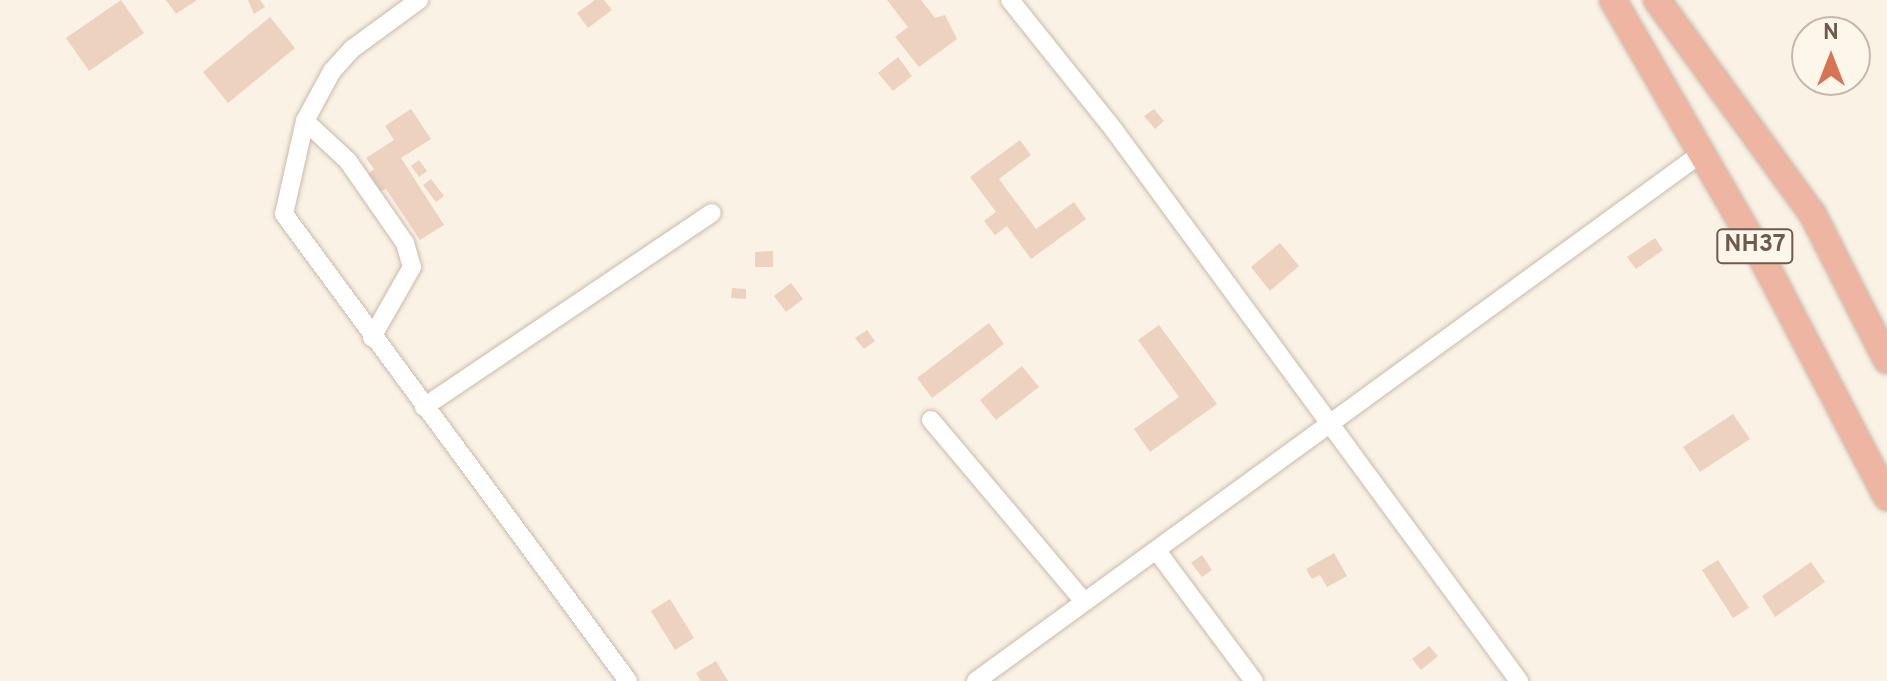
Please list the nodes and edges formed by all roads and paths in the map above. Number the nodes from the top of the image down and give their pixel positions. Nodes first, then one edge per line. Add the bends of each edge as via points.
1 (419, 0) edge
2 (1010, 0) edge
3 (1613, 0) edge
4 (1657, 0) edge
5 (305, 121) junction
6 (1702, 153) junction
7 (712, 213) dead end
8 (372, 337) junction
9 (1887, 360) edge
10 (424, 407) junction
11 (931, 420) dead end
12 (1327, 422) junction
13 (1887, 497) edge
14 (1157, 551) junction
15 (1084, 602) junction
16 (628, 681) edge
17 (976, 681) edge
18 (1254, 681) edge
19 (1519, 681) edge

1 - 5 street via 352,49 332,71
2 - 12 street via 1114,130
3 - 6 highway, NH37
4 - 9 highway, NH37 via 1812,213
5 - 8 street via 284,214
5 - 8 street via 348,161 405,243 412,267
6 - 12 street
6 - 13 highway, NH37
7 - 10 street
8 - 10 street
10 - 16 street
11 - 15 street
12 - 14 street
12 - 19 street
14 - 15 street
14 - 18 street
15 - 17 street

